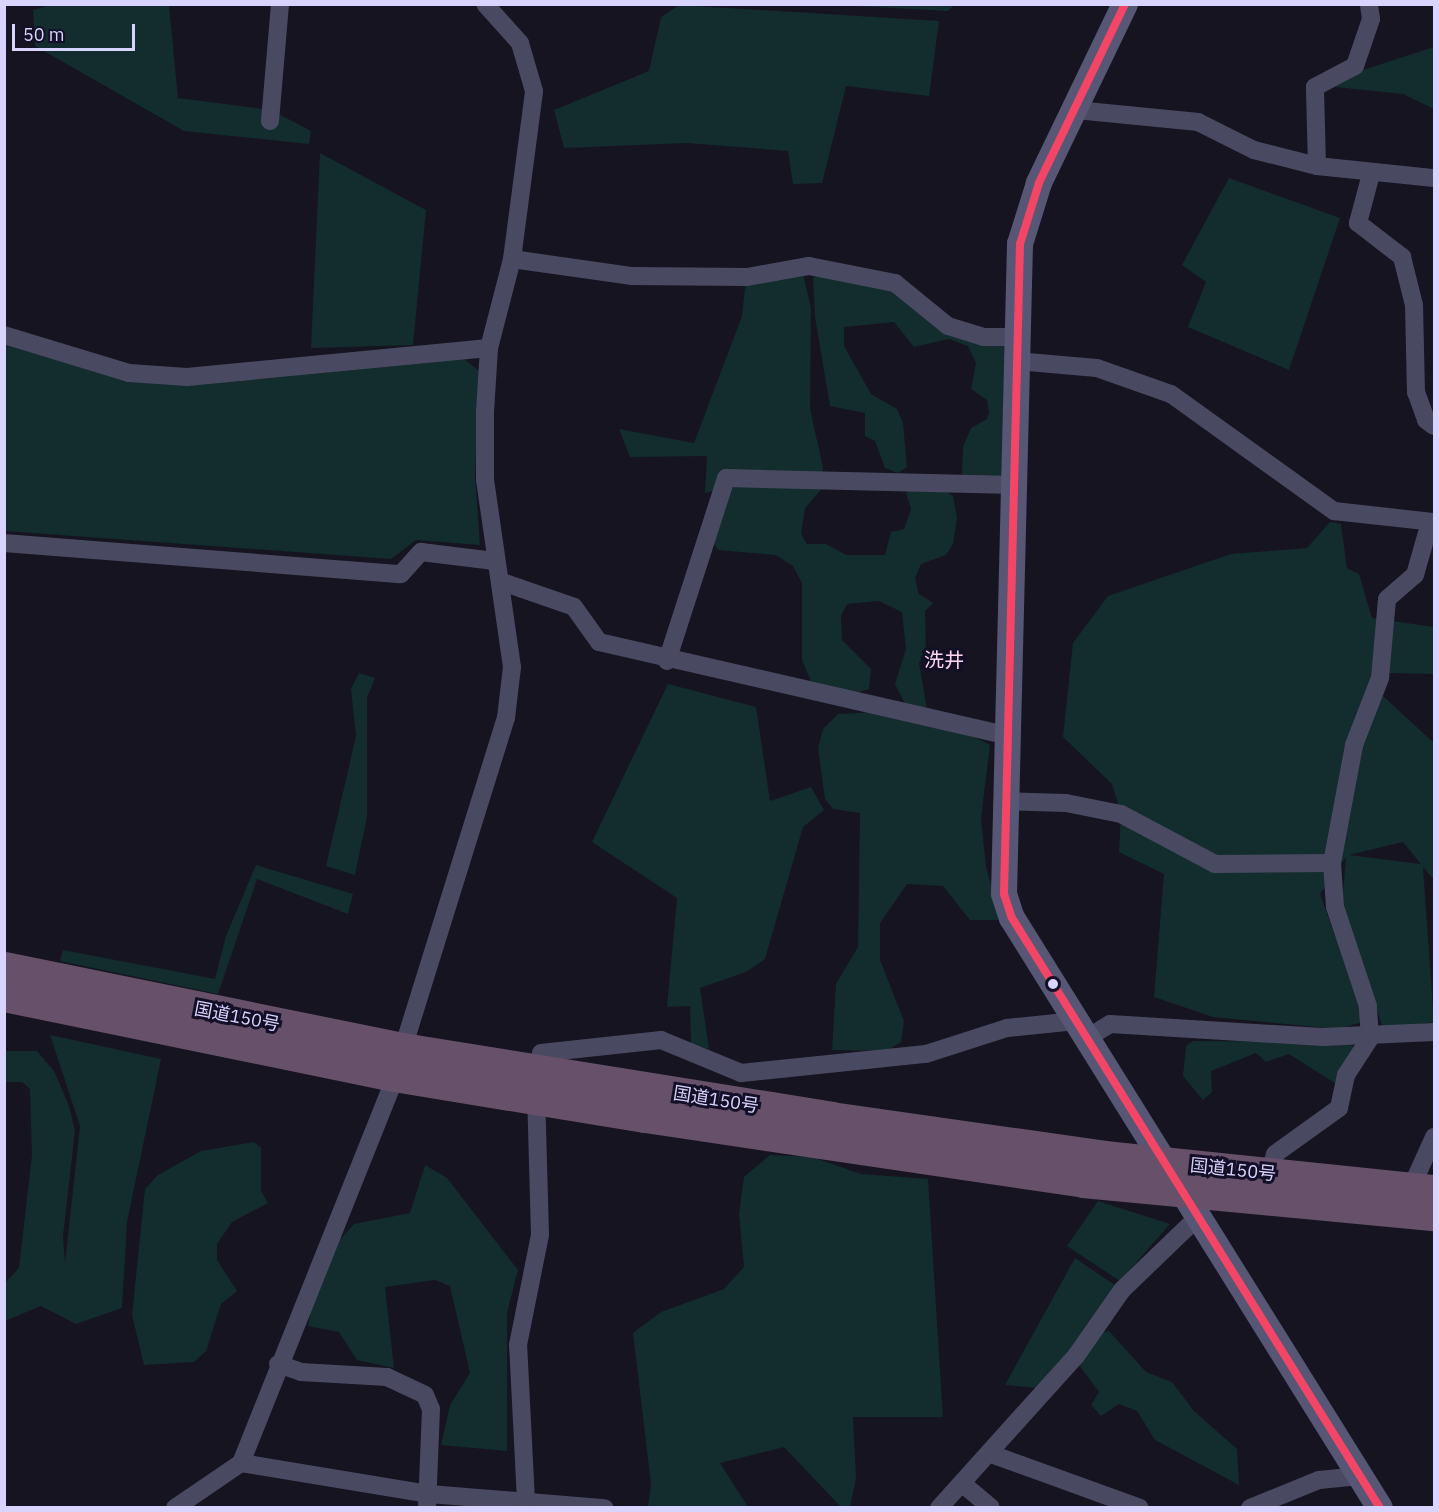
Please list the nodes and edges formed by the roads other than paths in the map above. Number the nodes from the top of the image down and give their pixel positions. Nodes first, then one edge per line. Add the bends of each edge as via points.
1 (280, 4) edge
2 (485, 4) edge
3 (1125, 4) edge
4 (1369, 4) edge
5 (1076, 110) junction
6 (270, 121) dead end
7 (1317, 166) junction
8 (1371, 174) junction
9 (1434, 178) edge
10 (512, 259) junction
11 (4, 335) edge
12 (489, 348) junction
13 (1016, 349) junction
14 (1434, 426) edge
15 (1014, 485) junction
16 (1432, 522) edge
17 (4, 543) edge
18 (494, 561) junction
19 (502, 582) junction
20 (668, 661) junction
21 (1004, 735) junction
22 (1003, 801) junction
23 (1332, 863) junction
24 (4, 968) edge
25 (4, 995) edge
26 (1081, 1030) junction
27 (1434, 1032) edge
28 (1370, 1038) junction
29 (398, 1062) junction
30 (537, 1084) junction
31 (1434, 1137) edge
32 (1166, 1163) junction
33 (1269, 1174) junction
34 (1423, 1189) edge
35 (1194, 1203) junction
36 (1434, 1214) edge
37 (278, 1364) junction
38 (991, 1454) junction
39 (241, 1463) junction
40 (1360, 1476) junction
41 (964, 1485) junction
42 (428, 1501) edge
43 (526, 1501) junction
44 (197, 1502) edge
45 (175, 1508) edge
46 (604, 1508) edge
47 (939, 1508) edge
48 (990, 1508) edge
49 (1140, 1508) edge
50 (1250, 1508) edge
51 (1380, 1508) edge

1 - 6 street
2 - 10 street via 519,43 534,91
3 - 5 street
4 - 7 street via 1371,19 1355,66 1315,87
5 - 7 street via 1198,122 1254,150
5 - 13 street via 1028,215 1020,244
7 - 8 street
8 - 9 street
8 - 14 street via 1358,223 1402,257 1414,305 1416,392 1426,420
10 - 12 street
10 - 13 street via 631,276 747,277 808,266 895,283 948,326
11 - 12 street via 129,373 187,377
12 - 18 street via 485,480
13 - 15 street
13 - 16 street via 1097,369 1171,394 1334,511
15 - 20 street via 726,478
15 - 21 street
16 - 23 street via 1415,575 1387,599 1380,678 1354,745
17 - 18 street via 401,574 421,552
18 - 19 street
19 - 20 street via 574,607 599,642
19 - 29 street via 512,667 506,718
20 - 21 street
21 - 22 street
22 - 23 street via 1066,803 1121,814 1215,864
22 - 26 street via 1004,894 1012,918
23 - 28 street via 1335,907 1368,1006
24 - 29 highway, 国道150号
25 - 29 highway, 国道150号
26 - 28 street via 1110,1024
26 - 30 street via 1007,1028 926,1054 741,1073 661,1040 541,1053
26 - 32 street
27 - 28 street
28 - 33 street via 1346,1075 1339,1108 1275,1154
29 - 30 highway, 国道150号
29 - 37 street
30 - 32 highway, 国道150号
30 - 35 highway, 国道150号 via 800,1140
30 - 43 street via 540,1235 518,1345
31 - 34 street
32 - 33 highway, 国道150号
32 - 35 street
33 - 34 highway, 国道150号
35 - 36 highway, 国道150号
35 - 38 street via 1122,1290 1076,1356
35 - 40 street
37 - 39 street
37 - 42 street via 301,1372 387,1377 424,1395 431,1409
38 - 41 street
38 - 49 street
39 - 42 street
39 - 44 street
40 - 50 street via 1319,1480
40 - 51 street
41 - 47 street
41 - 48 street
42 - 43 street
43 - 46 street
44 - 45 street

